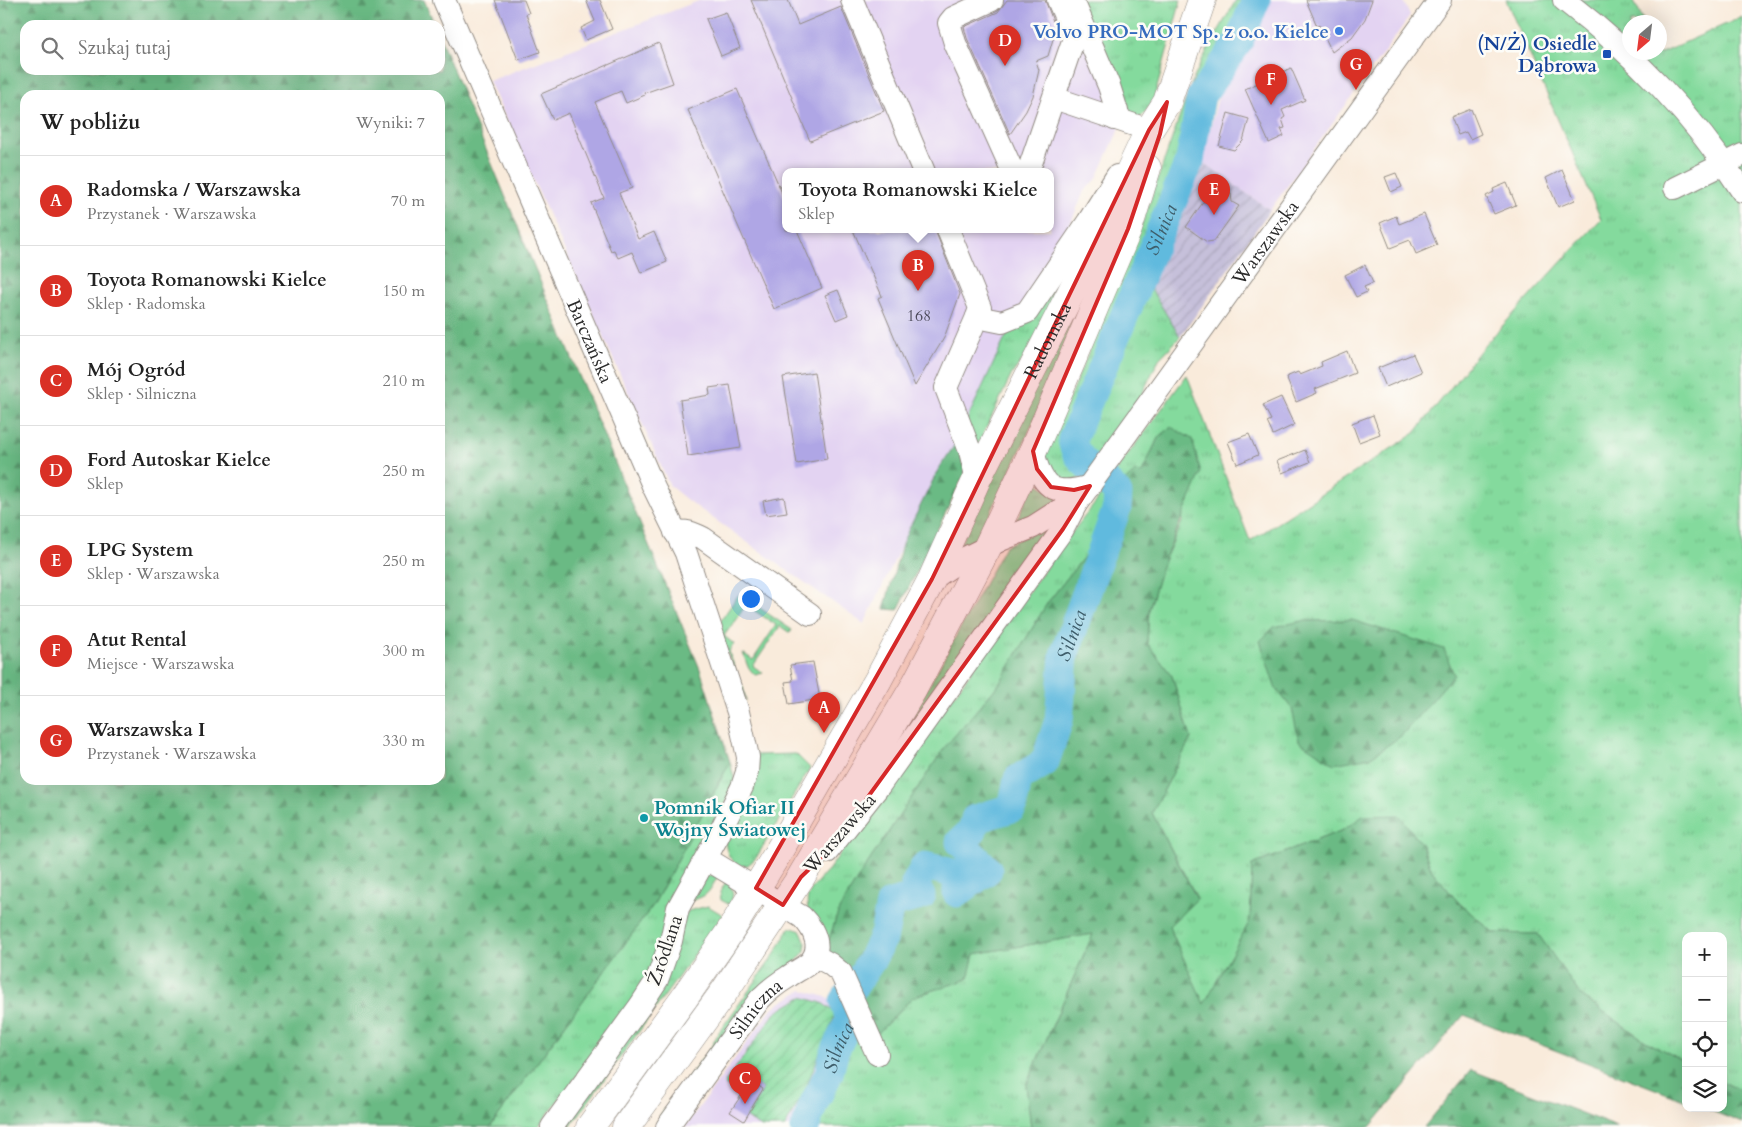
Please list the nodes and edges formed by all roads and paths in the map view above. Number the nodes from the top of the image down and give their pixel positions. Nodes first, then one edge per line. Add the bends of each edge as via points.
1 (444, 0) edge
2 (852, 0) edge
3 (992, 0) edge
4 (1058, 0) edge
5 (1073, 0) edge
6 (1202, 0) edge
7 (1440, 0) edge
8 (1564, 0) edge
9 (1054, 98) junction
10 (1167, 102) junction
11 (1115, 119) junction
12 (1147, 135) junction
13 (1733, 160) edge
14 (922, 168) edge
15 (1011, 168) edge
16 (1029, 168) edge
17 (1675, 188) dead end
18 (1742, 191) edge
19 (949, 233) edge
20 (977, 316) junction
21 (1033, 451) junction
22 (977, 479) junction
23 (1090, 486) junction
24 (1076, 504) junction
25 (675, 532) junction
26 (987, 548) junction
27 (932, 579) junction
28 (810, 614) dead end
29 (742, 787) joint
30 (707, 859) junction
31 (801, 877) junction
32 (756, 888) junction
33 (783, 905) junction
34 (815, 956) junction
35 (877, 1054) dead end
36 (552, 1127) edge
37 (590, 1127) edge
38 (626, 1127) edge
39 (667, 1127) edge

1 - 25 street, Barczańska
2 - 14 street
3 - 15 street via 953,18 949,23
4 - 9 street via 1073,41
5 - 11 street via 1109,86 1117,111
6 - 10 main road, Radomska
7 - 23 street, Warszawska
8 - 13 street via 1604,33
9 - 11 street
9 - 16 street
10 - 12 main road, Radomska
10 - 21 main road, Radomska via 1160,134 1128,229
11 - 12 street
12 - 20 street via 1126,160 1027,312 1002,322
12 - 22 main road, Radomska
13 - 17 street
13 - 18 street
19 - 20 street via 980,308
20 - 22 street via 946,388
21 - 23 street via 1037,469 1051,487 1063,491
21 - 26 main road, Warszawska
22 - 27 main road, Radomska
23 - 24 street, Warszawska
24 - 26 street, Warszawska
24 - 31 street, Warszawska via 1063,529 879,786 830,849
25 - 28 street via 693,532 703,538
25 - 29 street, Barczańska via 686,553 738,712 748,757
26 - 27 street, Warszawska
26 - 31 main road, Warszawska via 913,689
27 - 32 main road, Warszawska via 878,680
29 - 30 street, Źródlana
30 - 32 street
30 - 36 street, Źródlana via 678,908 671,941 654,986
31 - 33 main road
32 - 33 street
32 - 37 main road, Warszawska via 684,998
33 - 34 street via 807,922 817,940
33 - 38 main road
34 - 35 street via 841,973
34 - 39 street, Silniczna via 760,999

